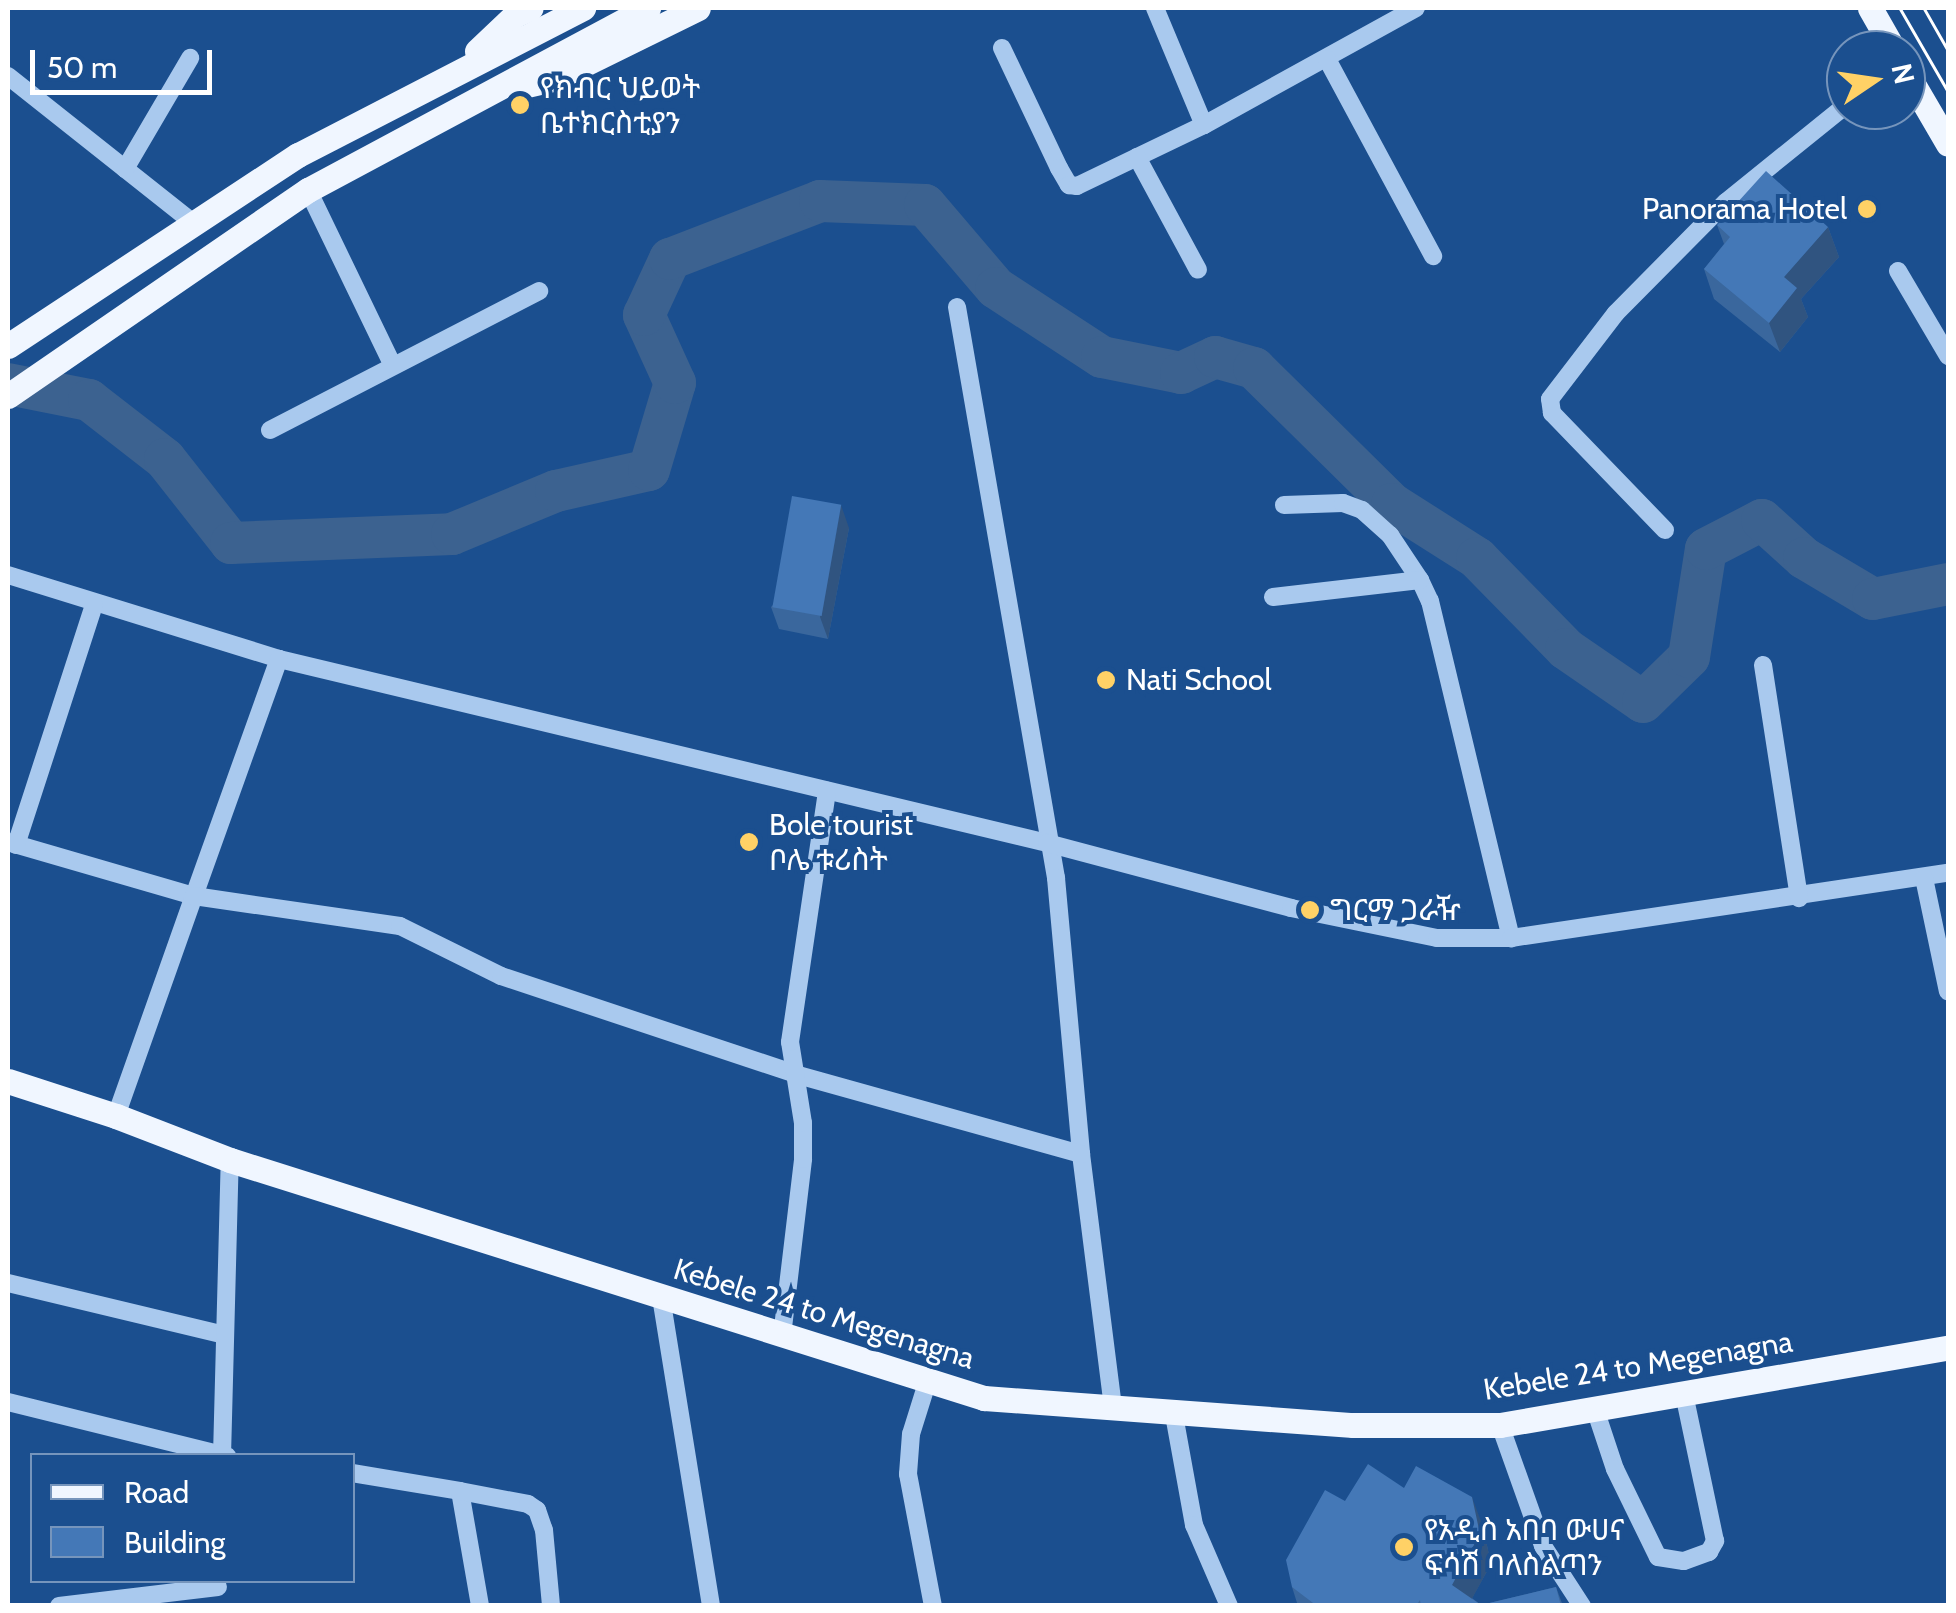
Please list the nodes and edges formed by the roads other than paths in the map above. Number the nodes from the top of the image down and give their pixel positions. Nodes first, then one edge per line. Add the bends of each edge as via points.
1 (583, 8) edge
2 (648, 8) edge
3 (698, 8) edge
4 (1155, 8) edge
5 (1416, 8) edge
6 (1870, 8) edge
7 (519, 10) edge
8 (1883, 30) edge
9 (1002, 48) dead end
10 (190, 58) dead end
11 (1327, 59) junction
12 (467, 64) junction
13 (8, 76) edge
14 (488, 91) junction
15 (1926, 106) edge
16 (1826, 120) edge
17 (1204, 125) junction
18 (1948, 144) edge
19 (1137, 157) junction
20 (126, 169) junction
21 (308, 190) junction
22 (191, 221) junction
23 (1433, 256) dead end
24 (1198, 270) dead end
25 (1898, 271) dead end
26 (539, 291) dead end
27 (957, 307) dead end
28 (12, 343) edge
29 (1948, 356) edge
30 (393, 366) junction
31 (42, 373) junction
32 (8, 396) edge
33 (270, 430) dead end
34 (1284, 505) dead end
35 (1665, 530) dead end
36 (8, 575) edge
37 (1420, 580) junction
38 (1273, 597) dead end
39 (94, 606) junction
40 (279, 659) junction
41 (1764, 665) dead end
42 (827, 790) junction
43 (1047, 843) junction
44 (12, 844) edge
45 (1948, 873) edge
46 (1924, 878) junction
47 (194, 896) junction
48 (1800, 898) junction
49 (1511, 938) junction
50 (1948, 992) edge
51 (798, 1076) junction
52 (8, 1081) edge
53 (116, 1116) junction
54 (1081, 1154) junction
55 (230, 1160) junction
56 (8, 1283) edge
57 (661, 1297) junction
58 (224, 1335) junction
59 (782, 1336) junction
60 (1948, 1348) edge
61 (927, 1383) junction
62 (1684, 1394) junction
63 (8, 1402) edge
64 (1113, 1406) junction
65 (1596, 1409) junction
66 (1174, 1414) junction
67 (1500, 1425) junction
68 (215, 1453) edge
69 (223, 1453) edge
70 (355, 1474) edge
71 (460, 1491) junction
72 (218, 1591) edge
73 (59, 1606) edge
74 (480, 1606) edge
75 (552, 1606) edge
76 (711, 1606) edge
77 (932, 1606) edge
78 (1229, 1606) edge
79 (1582, 1606) edge

1 - 12 main road
2 - 14 main road
3 - 14 main road via 556,78
4 - 17 street
5 - 11 street
6 - 8 main road
7 - 12 main road
9 - 19 street via 1069,185
10 - 20 street
11 - 17 street
11 - 23 street
12 - 22 main road via 298,154
13 - 20 street
14 - 21 main road
15 - 18 main road
16 - 35 street via 1726,202 1616,312 1550,399 1552,413
17 - 19 street
19 - 24 street
20 - 22 street
21 - 30 street
21 - 31 main road
22 - 28 main road
25 - 29 street
26 - 30 street
27 - 43 street
28 - 31 main road
30 - 33 street
31 - 32 main road
34 - 37 street via 1343,503 1362,510 1390,535
36 - 39 street
37 - 38 street
37 - 49 street
39 - 40 street
39 - 44 street
40 - 42 street
40 - 47 street
41 - 48 street
42 - 43 street
42 - 51 street via 790,1042
43 - 49 street via 1291,908 1437,938
43 - 54 street via 1056,878
44 - 47 street
45 - 46 street
46 - 48 street
46 - 50 street
47 - 51 street via 400,926 501,976
47 - 53 street
48 - 49 street
51 - 54 street
51 - 59 street via 803,1159
52 - 53 main road, Kebele 24 to Megenagna
53 - 55 main road, Kebele 24 to Megenagna
54 - 64 street
55 - 57 main road, Kebele 24 to Megenagna
55 - 58 street
56 - 58 street
57 - 59 main road, Kebele 24 to Megenagna
57 - 76 street
58 - 69 street
59 - 61 main road, Kebele 24 to Megenagna
60 - 62 main road, Kebele 24 to Megenagna
61 - 64 main road, Kebele 24 to Megenagna via 984,1398
61 - 77 street via 908,1474
62 - 65 main road, Kebele 24 to Megenagna
62 - 65 street via 1714,1540 1709,1552 1684,1561 1658,1557 1615,1469
63 - 68 street
64 - 66 main road, Kebele 24 to Megenagna
65 - 67 main road, Kebele 24 to Megenagna
66 - 67 main road, Kebele 24 to Megenagna
66 - 78 street via 1194,1524
67 - 79 street via 1543,1546
70 - 71 street
71 - 74 street
71 - 75 street via 537,1510
72 - 73 street

